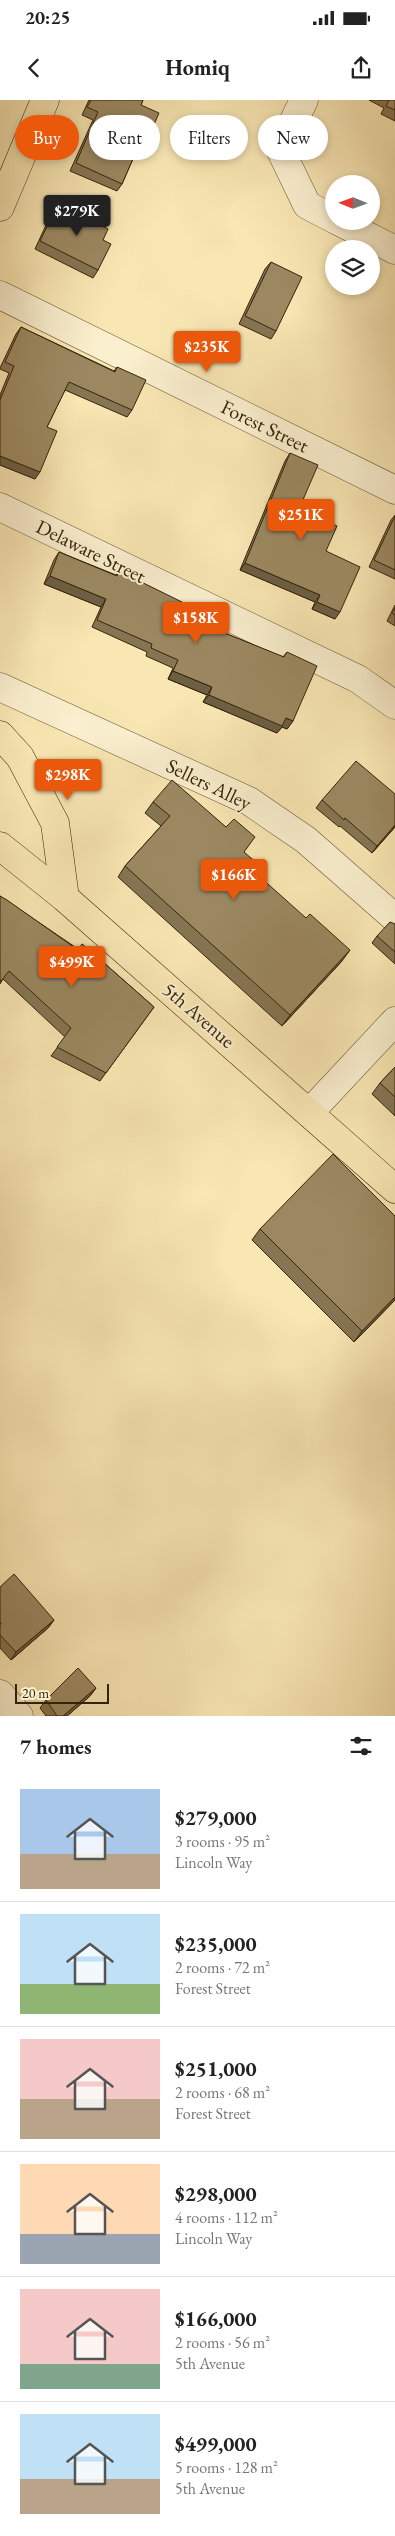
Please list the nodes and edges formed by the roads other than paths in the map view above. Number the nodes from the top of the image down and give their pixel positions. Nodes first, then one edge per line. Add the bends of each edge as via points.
1 (45, 100) edge
2 (304, 100) edge
3 (0, 207) edge
4 (325, 214) edge
5 (356, 230) edge
6 (395, 250) edge
7 (0, 295) edge
8 (395, 490) edge
9 (0, 507) edge
10 (0, 687) edge
11 (395, 704) edge
12 (0, 734) edge
13 (0, 846) edge
14 (65, 898) junction
15 (395, 918) edge
16 (395, 1021) edge
17 (310, 1113) junction
18 (395, 1189) edge
19 (0, 1694) edge
20 (18, 1716) edge

1 - 3 main road
2 - 4 street via 280,149 307,205
5 - 6 street
7 - 8 street, Forest Street
9 - 11 street, Delaware Street via 358,679
10 - 15 street, Sellers Alley via 248,801 306,840
12 - 14 main road via 20,756 55,823
13 - 14 main road, 5th Avenue
14 - 17 main road, 5th Avenue
16 - 17 street
17 - 18 main road, 5th Avenue
19 - 20 street

